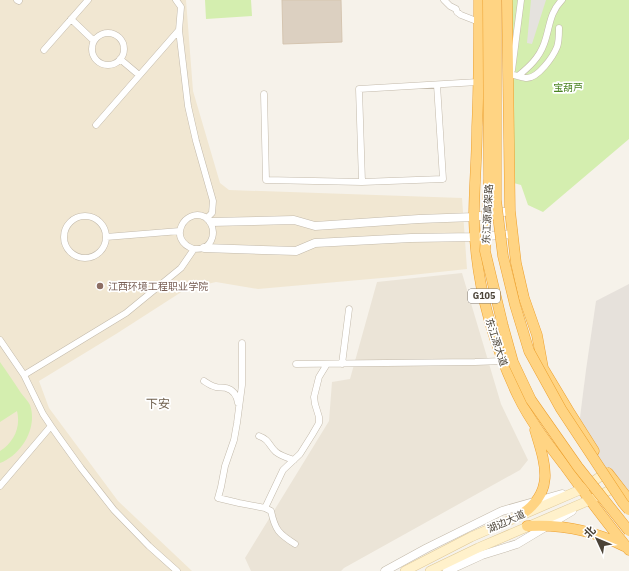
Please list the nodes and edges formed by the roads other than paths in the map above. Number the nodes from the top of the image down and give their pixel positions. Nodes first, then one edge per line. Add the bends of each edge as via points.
1 (88, 0) edge
2 (176, 0) edge
3 (444, 0) edge
4 (479, 0) edge
5 (488, 0) edge
6 (497, 0) edge
7 (507, 0) edge
8 (521, 0) edge
9 (562, 0) edge
10 (71, 19) junction
11 (479, 22) junction
12 (559, 28) dead end
13 (179, 30) junction
14 (94, 41) junction
15 (44, 50) dead end
16 (120, 59) junction
17 (139, 75) junction
18 (515, 75) junction
19 (478, 82) junction
20 (437, 85) junction
21 (264, 94) dead end
22 (96, 125) dead end
23 (512, 161) dead end
24 (510, 173) junction
25 (362, 182) junction
26 (475, 194) junction
27 (510, 212) junction
28 (474, 217) junction
29 (208, 220) junction
30 (180, 231) junction
31 (512, 234) junction
32 (106, 237) junction
33 (475, 237) junction
34 (204, 248) junction
35 (194, 249) junction
36 (349, 308) dead end
37 (0, 340) edge
38 (242, 343) dead end
39 (502, 361) junction
40 (296, 364) dead end
41 (327, 364) junction
42 (342, 364) junction
43 (24, 375) junction
44 (204, 381) dead end
45 (239, 406) junction
46 (532, 421) junction
47 (51, 426) junction
48 (259, 436) dead end
49 (294, 460) junction
50 (608, 472) junction
51 (0, 486) edge
52 (618, 486) junction
53 (582, 489) junction
54 (590, 500) junction
55 (629, 500) edge
56 (536, 501) junction
57 (265, 508) junction
58 (629, 510) edge
59 (522, 514) junction
60 (527, 526) junction
61 (547, 526) junction
62 (629, 531) edge
63 (295, 544) dead end
64 (628, 549) edge
65 (176, 571) edge
66 (385, 571) edge
67 (405, 571) edge
68 (430, 571) edge
69 (447, 571) edge

1 - 10 street
2 - 13 street via 181,7
3 - 11 street via 461,15
4 - 11 highway, 东江源大道 / G105
5 - 26 highway, bridge via 484,18 482,142
5 - 62 highway, 东江源高架路, bridge via 489,179 485,251 503,326 513,362 531,400 578,467
6 - 24 highway via 503,34 504,147
6 - 58 highway, 东江源高架路, bridge via 496,200 503,256 515,305 529,351 561,409
7 - 24 highway
8 - 18 street
9 - 18 street via 548,24 541,50 529,68
10 - 14 street
10 - 15 street
11 - 19 highway, 东江源大道 / G105
12 - 18 street via 558,46 547,64 533,76 526,78
13 - 17 street
13 - 29 street via 188,106 213,201 212,214
14 - 16 street via 93,55 97,61 111,65
14 - 16 street via 106,33 116,36 122,41 124,48
16 - 17 street
17 - 22 street
18 - 23 street
19 - 20 street
19 - 26 highway, 东江源大道 / G105
20 - 25 street via 359,89
20 - 25 street via 443,179
21 - 25 street via 266,180
24 - 27 highway
26 - 28 highway, 东江源大道 / G105
27 - 28 street
27 - 31 highway
28 - 29 street via 316,226 294,220
28 - 33 highway, 东江源大道 / G105
29 - 30 street via 195,215 185,220
29 - 34 street via 214,232 211,241
30 - 32 street
30 - 35 street via 184,243
31 - 33 street
31 - 50 highway via 524,298 537,335 543,368
32 - 32 street via 100,251 95,256 87,258 73,254 66,246 64,238 69,224 82,217 90,217 97,221 104,229
33 - 34 street via 315,243 296,251
33 - 39 highway, 东江源大道 / G105 via 485,300
34 - 35 street
35 - 43 street via 181,268 126,313
36 - 42 street
37 - 43 street
38 - 45 street
39 - 42 street
39 - 46 highway, 东江源大道 / G105
40 - 41 street
41 - 42 street
41 - 49 street via 319,377 314,396 320,417 319,423
43 - 47 street
44 - 45 street via 216,388 232,391
45 - 57 street via 234,440 218,498
46 - 53 highway, 东江源大道 / G105
46 - 56 highway via 546,472 542,491
47 - 51 street
47 - 65 street via 114,510
48 - 49 street via 265,438 278,453
49 - 57 street via 283,470
50 - 52 highway
50 - 53 main road, 湖边大道
52 - 54 main road, 湖边大道
52 - 55 highway
53 - 54 highway, 东江源大道 / G105
53 - 56 street
53 - 59 main road, 湖边大道
54 - 60 main road, 湖边大道
54 - 61 street
54 - 64 highway, 东江源大道 / G105
56 - 59 highway
56 - 66 street via 502,511
57 - 63 street via 271,511 280,534
59 - 67 main road, 湖边大道 via 472,536
60 - 61 highway
60 - 68 main road, 湖边大道
61 - 64 highway via 584,530
61 - 69 street via 517,544 482,555

